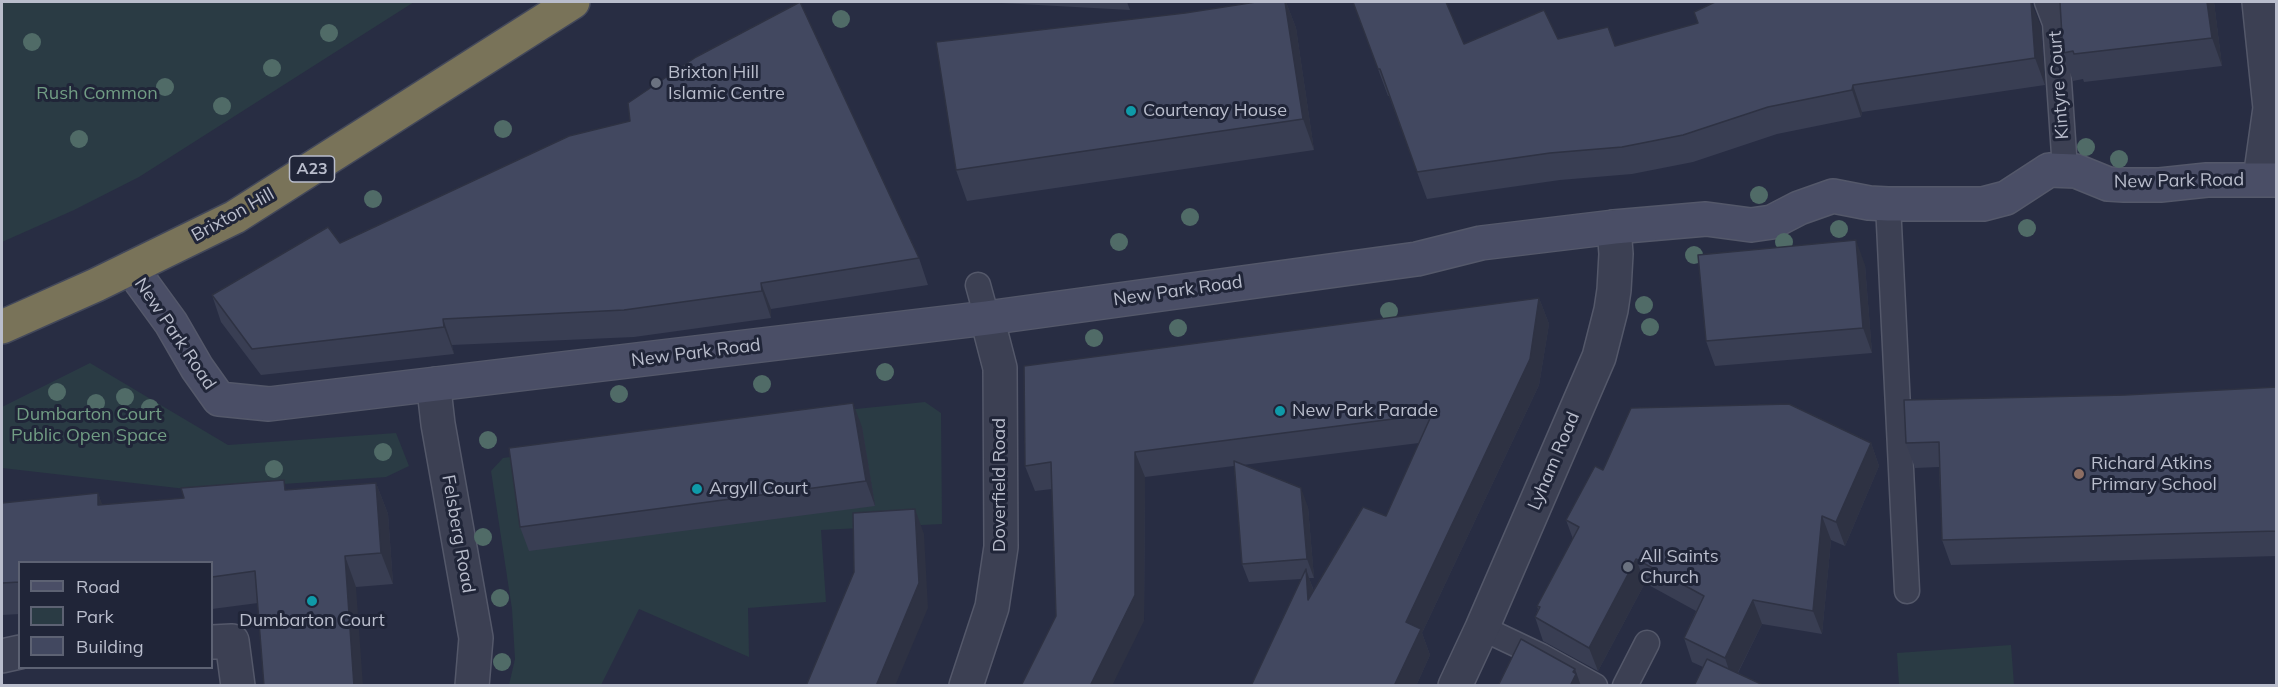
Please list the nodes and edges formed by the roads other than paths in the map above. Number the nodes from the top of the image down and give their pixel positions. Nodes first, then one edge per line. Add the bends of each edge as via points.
1 (573, 2) edge
2 (2048, 2) edge
3 (2259, 2) edge
4 (2064, 169) junction
5 (2268, 179) edge
6 (1888, 204) junction
7 (1614, 227) junction
8 (131, 268) junction
9 (978, 285) dead end
10 (987, 318) junction
11 (2, 327) edge
12 (436, 384) junction
13 (1907, 591) dead end
14 (1482, 628) junction
15 (213, 642) edge
16 (1647, 643) dead end
17 (18, 652) edge
18 (2, 656) edge
19 (238, 686) edge
20 (472, 686) edge
21 (966, 686) edge
22 (1455, 686) edge
23 (1595, 686) edge
24 (1624, 686) edge

1 - 8 highway, Brixton Hill / A23 via 235,217
2 - 4 lane, Kintyre Court via 2055,23
3 - 5 street via 2270,108
4 - 5 street, New Park Road via 2108,184 2124,185
4 - 6 street, New Park Road via 2049,170 2006,198 1983,204
6 - 7 street, New Park Road via 1833,196 1772,222 1751,225 1706,219
6 - 13 lane
7 - 10 street, New Park Road via 1481,243 1417,259
7 - 14 street, Lyham Road via 1614,290 1599,357
8 - 11 highway, Brixton Hill / A23
8 - 12 street, New Park Road via 219,399 269,404
9 - 10 lane
10 - 12 street, New Park Road
10 - 21 street, Doverfield Road via 1000,368 1002,547 992,607
12 - 20 street, Felsberg Road via 438,424 476,638
14 - 22 street, Lyham Road
14 - 23 lane
15 - 19 street via 232,641
16 - 24 lane
17 - 18 street

